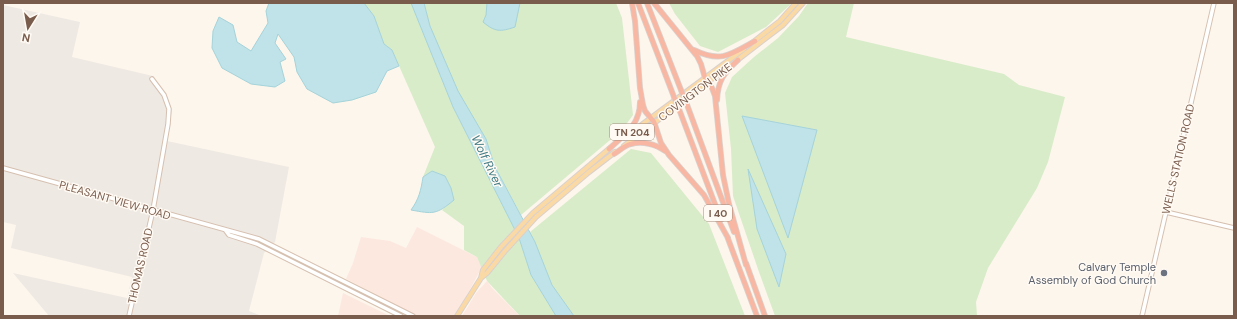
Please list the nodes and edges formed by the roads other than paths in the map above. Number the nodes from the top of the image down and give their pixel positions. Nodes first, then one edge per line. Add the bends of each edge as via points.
1 (632, 3) edge
2 (638, 3) edge
3 (647, 3) edge
4 (654, 3) edge
5 (796, 3) edge
6 (803, 3) edge
7 (1214, 3) edge
8 (755, 41) junction
9 (692, 50) junction
10 (738, 60) junction
11 (152, 79) dead end
12 (706, 80) junction
13 (640, 88) junction
14 (717, 111) junction
15 (652, 120) junction
16 (609, 149) junction
17 (614, 154) junction
18 (669, 155) junction
19 (3, 168) edge
20 (153, 210) junction
21 (1166, 212) junction
22 (1234, 228) edge
23 (226, 232) junction
24 (728, 238) junction
25 (746, 265) junction
26 (323, 271) junction
27 (320, 276) junction
28 (481, 278) junction
29 (129, 316) edge
30 (401, 316) edge
31 (413, 316) edge
32 (457, 316) edge
33 (757, 316) edge
34 (765, 316) edge
35 (1142, 316) edge

1 - 13 highway
2 - 24 highway, I 40, bridge
3 - 25 highway, I 40, bridge
4 - 9 highway
5 - 8 main road, COVINGTON PIKE via 780,21
6 - 10 main road, COVINGTON PIKE via 783,25
7 - 21 main road, WELLS STATION ROAD
8 - 9 highway via 723,57 704,55
8 - 12 main road, COVINGTON PIKE
9 - 12 highway via 701,64
10 - 12 main road, COVINGTON PIKE
10 - 14 highway via 726,71 721,80
11 - 20 main road, THOMAS ROAD via 164,95 169,109
12 - 14 highway via 712,88
12 - 15 main road, COVINGTON PIKE / TN 204
13 - 15 highway via 645,111
13 - 16 highway via 640,108 634,125
14 - 25 highway via 726,188
15 - 16 main road, COVINGTON PIKE / TN 204
15 - 17 main road, COVINGTON PIKE / TN 204
15 - 18 highway
16 - 28 main road, COVINGTON PIKE / TN 204 via 533,214 483,270
17 - 18 highway via 630,144 641,143 651,144
17 - 28 main road, COVINGTON PIKE / TN 204 via 536,217
18 - 24 highway via 704,195
19 - 20 main road, PLEASANT VIEW ROAD
20 - 23 main road, PLEASANT VIEW ROAD
20 - 29 main road, THOMAS ROAD
21 - 22 main road
21 - 35 main road, WELLS STATION ROAD
23 - 26 main road, PLEASANT VIEW ROAD via 230,230 259,239
23 - 27 main road, PLEASANT VIEW ROAD via 228,235 257,244
24 - 33 highway, I 40
25 - 34 highway, I 40
26 - 27 main road
26 - 31 main road, PLEASANT VIEW ROAD
27 - 30 main road, PLEASANT VIEW ROAD
28 - 32 main road, COVINGTON PIKE / TN 204

